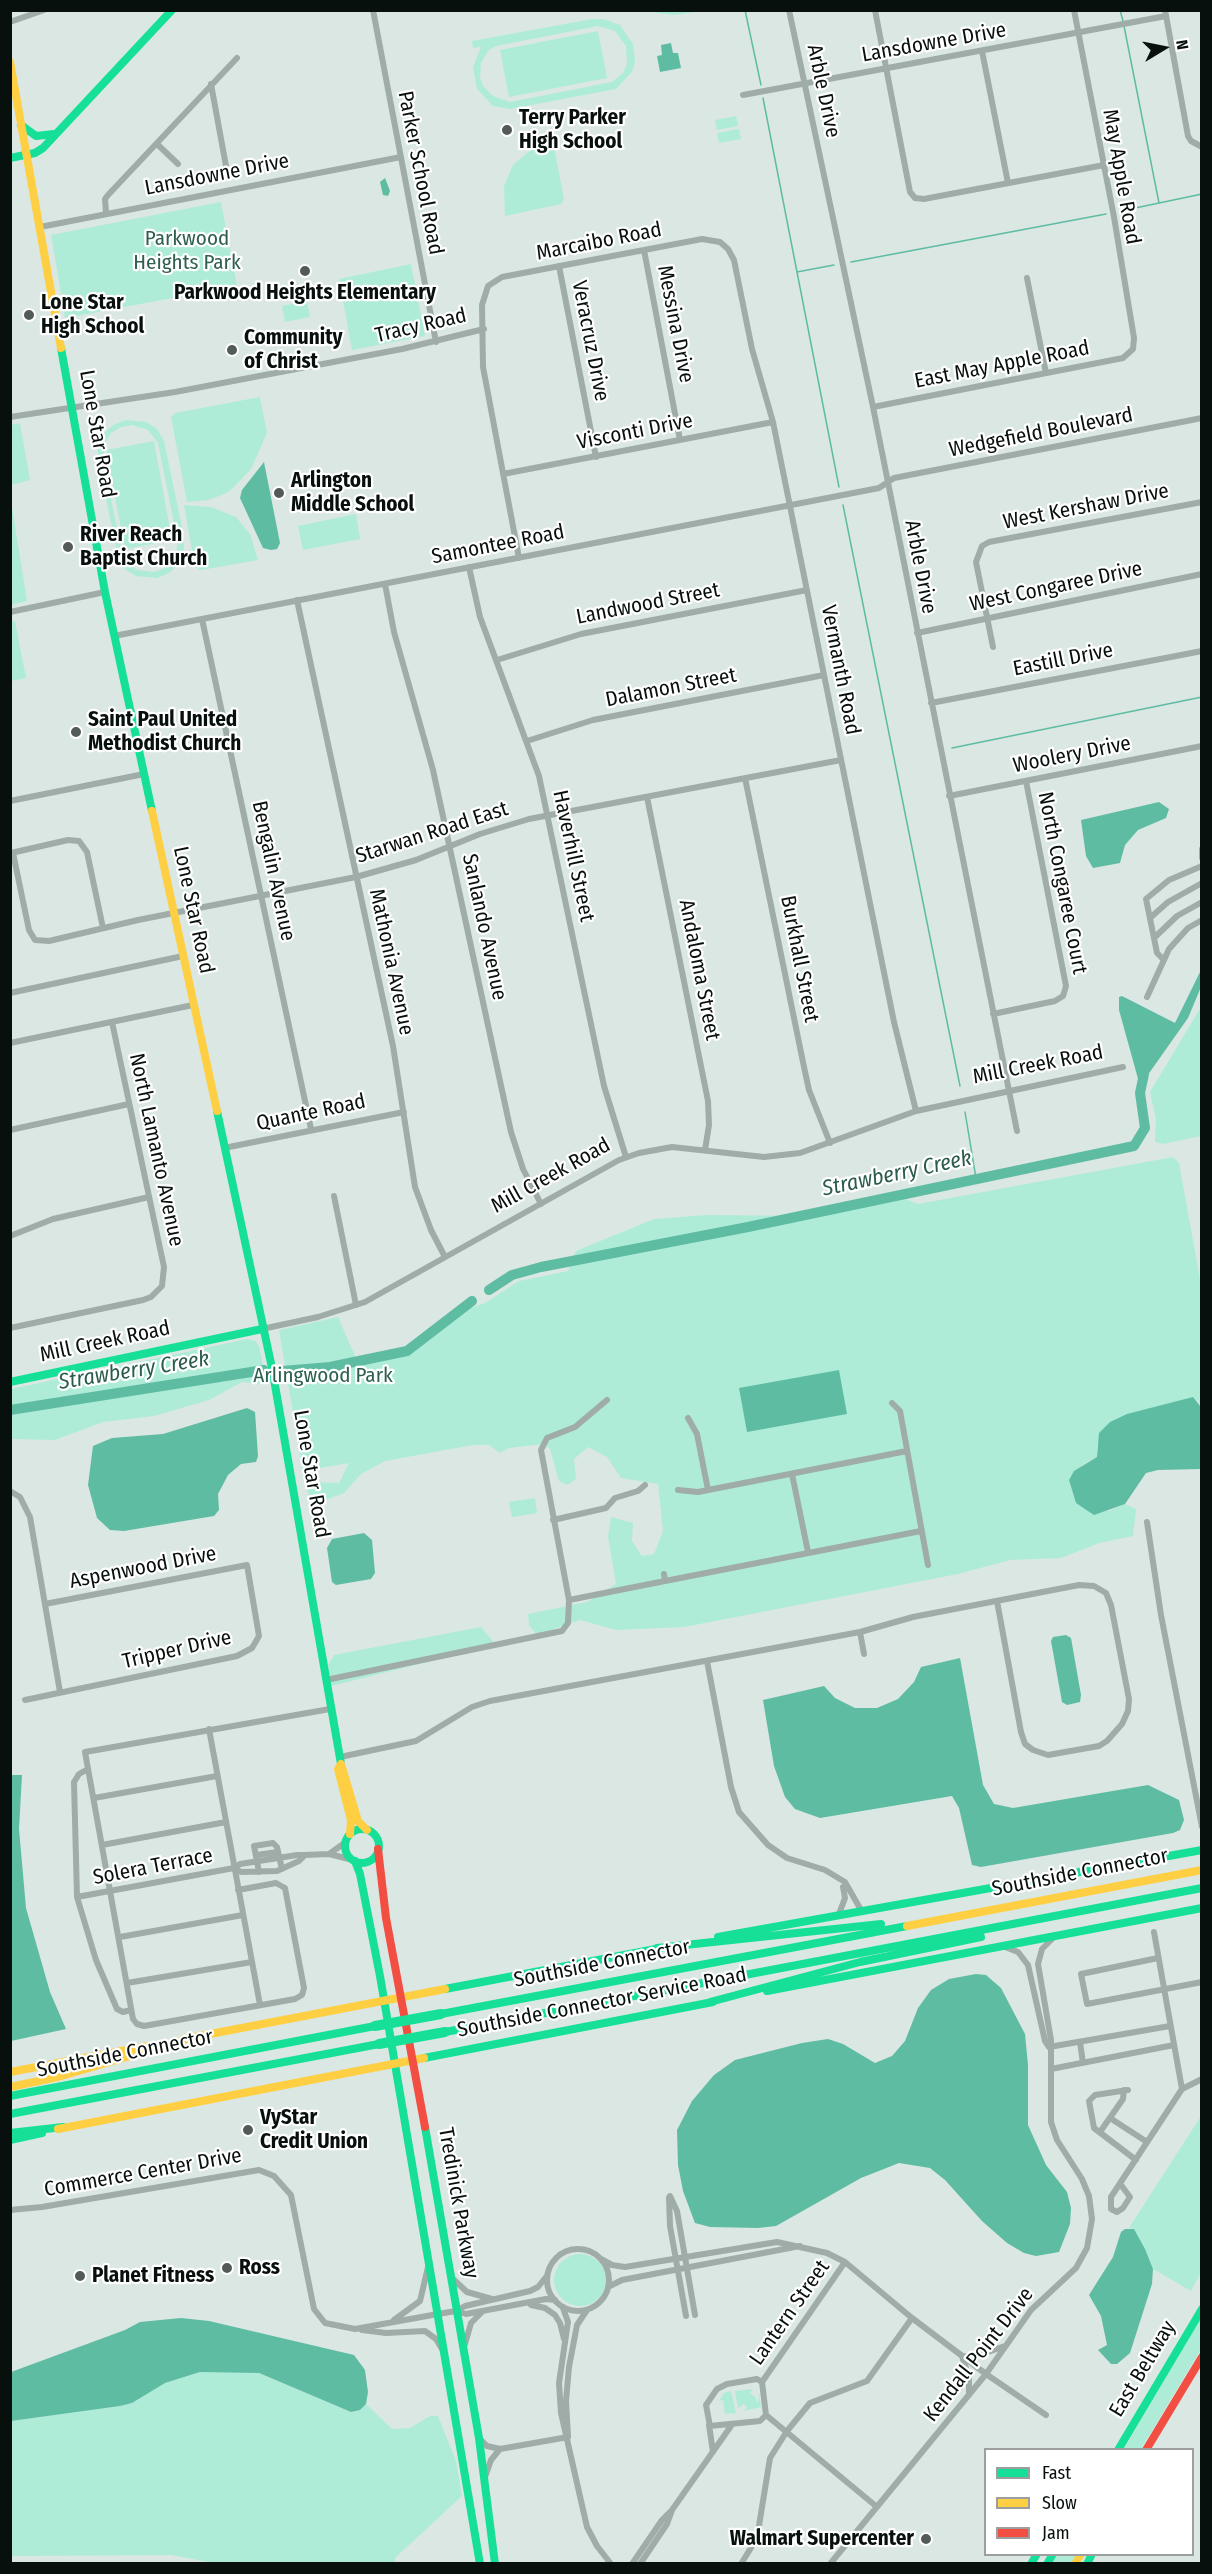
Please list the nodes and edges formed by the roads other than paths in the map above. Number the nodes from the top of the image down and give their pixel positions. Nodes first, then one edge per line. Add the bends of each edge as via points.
1 (44, 10) edge
2 (172, 10) edge
3 (373, 10) edge
4 (789, 10) edge
5 (875, 10) edge
6 (1074, 10) edge
7 (1165, 13) edge
8 (10, 22) edge
9 (1078, 33) junction
10 (982, 51) junction
11 (237, 58) dead end
12 (886, 68) junction
13 (11, 69) edge
14 (211, 84) junction
15 (805, 84) junction
16 (742, 94) dead end
17 (21, 124) junction
18 (57, 132) junction
19 (157, 144) junction
20 (1202, 147) edge
21 (27, 155) junction
22 (10, 158) edge
23 (401, 158) junction
24 (178, 164) dead end
25 (1104, 165) junction
26 (228, 177) dead end
27 (1008, 183) junction
28 (106, 213) junction
29 (40, 227) junction
30 (720, 242) joint
31 (644, 250) junction
32 (559, 266) junction
33 (1027, 278) dead end
34 (484, 329) junction
35 (436, 342) junction
36 (1133, 349) joint
37 (1046, 373) junction
38 (873, 407) junction
39 (73, 410) junction
40 (10, 417) edge
41 (1202, 418) edge
42 (773, 422) junction
43 (680, 440) junction
44 (596, 457) junction
45 (503, 474) junction
46 (887, 482) junction
47 (1202, 502) edge
48 (790, 505) junction
49 (519, 558) junction
50 (469, 567) junction
51 (1202, 574) edge
52 (385, 584) junction
53 (807, 590) junction
54 (105, 592) junction
55 (297, 600) junction
56 (10, 612) edge
57 (987, 618) junction
58 (202, 619) junction
59 (917, 633) junction
60 (114, 636) junction
61 (993, 647) dead end
62 (1202, 651) edge
63 (497, 660) junction
64 (824, 675) junction
65 (931, 703) junction
66 (527, 741) junction
67 (1202, 746) edge
68 (841, 760) junction
69 (144, 774) junction
70 (745, 778) junction
71 (1026, 781) junction
72 (950, 796) junction
73 (647, 797) junction
74 (10, 801) edge
75 (548, 816) junction
76 (450, 846) junction
77 (1202, 849) edge
78 (12, 853) edge
79 (1202, 858) edge
80 (1202, 866) edge
81 (356, 877) junction
82 (1202, 883) edge
83 (261, 897) junction
84 (1202, 902) edge
85 (174, 913) junction
86 (1150, 918) junction
87 (1202, 920) edge
88 (103, 928) junction
89 (1154, 938) junction
90 (183, 956) junction
91 (1164, 960) junction
92 (10, 993) edge
93 (1147, 997) dead end
94 (193, 1005) junction
95 (993, 1014) junction
96 (112, 1022) junction
97 (10, 1043) edge
98 (1123, 1067) dead end
99 (1008, 1090) junction
100 (129, 1104) junction
101 (916, 1111) junction
102 (404, 1112) junction
103 (311, 1129) junction
104 (10, 1130) edge
105 (1017, 1131) dead end
106 (830, 1143) junction
107 (224, 1148) junction
108 (705, 1150) junction
109 (626, 1157) junction
110 (334, 1196) dead end
111 (149, 1197) junction
112 (540, 1204) junction
113 (10, 1236) edge
114 (446, 1257) junction
115 (356, 1305) junction
116 (10, 1328) edge
117 (262, 1329) junction
118 (10, 1382) edge
119 (607, 1400) dead end
120 (892, 1403) dead end
121 (688, 1418) dead end
122 (907, 1451) junction
123 (792, 1474) junction
124 (645, 1485) dead end
125 (678, 1490) dead end
126 (708, 1490) junction
127 (10, 1491) edge
128 (553, 1520) junction
129 (1148, 1522) dead end
130 (921, 1531) junction
131 (808, 1552) junction
132 (248, 1565) joint
133 (928, 1565) dead end
134 (569, 1600) junction
135 (997, 1602) junction
136 (45, 1604) junction
137 (860, 1632) junction
138 (864, 1654) dead end
139 (707, 1661) junction
140 (326, 1680) junction
141 (60, 1692) junction
142 (24, 1700) dead end
143 (330, 1709) junction
144 (209, 1729) junction
145 (340, 1760) junction
146 (88, 1769) junction
147 (218, 1776) junction
148 (94, 1798) junction
149 (226, 1822) junction
150 (1202, 1827) edge
151 (367, 1830) junction
152 (348, 1838) junction
153 (102, 1845) junction
154 (378, 1850) junction
155 (1202, 1850) edge
156 (329, 1854) junction
157 (279, 1855) junction
158 (305, 1856) junction
159 (256, 1858) junction
160 (354, 1861) junction
161 (234, 1868) junction
162 (282, 1869) junction
163 (1202, 1870) edge
164 (259, 1872) junction
165 (842, 1881) junction
166 (1202, 1888) edge
167 (238, 1890) junction
168 (111, 1891) junction
169 (1160, 1896) junction
170 (77, 1897) junction
171 (1202, 1908) edge
172 (861, 1910) junction
173 (839, 1914) junction
174 (243, 1915) junction
175 (921, 1922) junction
176 (1154, 1932) dead end
177 (120, 1937) junction
178 (1055, 1937) junction
179 (1004, 1946) junction
180 (657, 1948) junction
181 (1158, 1958) junction
182 (252, 1962) junction
183 (1202, 1982) edge
184 (127, 1983) junction
185 (1164, 1990) junction
186 (401, 1998) junction
187 (384, 2001) junction
188 (710, 2002) junction
189 (260, 2005) junction
190 (131, 2010) junction
191 (1170, 2026) junction
192 (188, 2039) junction
193 (1080, 2042) junction
194 (1174, 2045) junction
195 (1049, 2047) junction
196 (413, 2058) junction
197 (395, 2062) junction
198 (1083, 2063) junction
199 (1051, 2069) junction
200 (10, 2072) edge
201 (1202, 2079) edge
202 (10, 2086) edge
203 (1182, 2089) junction
204 (10, 2096) edge
205 (10, 2114) edge
206 (1110, 2118) junction
207 (63, 2127) junction
208 (1101, 2132) junction
209 (10, 2133) edge
210 (10, 2140) edge
211 (1147, 2142) junction
212 (1136, 2160) junction
213 (1121, 2185) dead end
214 (10, 2210) edge
215 (801, 2246) junction
216 (685, 2258) junction
217 (601, 2259) junction
218 (676, 2260) junction
219 (429, 2261) junction
220 (845, 2262) junction
221 (687, 2268) junction
222 (678, 2270) junction
223 (548, 2274) junction
224 (450, 2276) junction
225 (609, 2287) junction
226 (495, 2299) junction
227 (555, 2300) junction
228 (524, 2304) junction
229 (563, 2308) junction
230 (1202, 2309) edge
231 (587, 2310) junction
232 (456, 2311) junction
233 (483, 2311) junction
234 (438, 2314) junction
235 (695, 2315) dead end
236 (686, 2316) dead end
237 (912, 2318) junction
238 (391, 2322) junction
239 (355, 2329) junction
240 (1008, 2344) junction
241 (564, 2346) junction
242 (463, 2351) junction
243 (444, 2354) junction
244 (962, 2356) junction
245 (1202, 2357) edge
246 (1192, 2373) junction
247 (986, 2374) junction
248 (762, 2382) junction
249 (969, 2396) junction
250 (766, 2415) junction
251 (1046, 2415) dead end
252 (708, 2424) junction
253 (731, 2426) junction
254 (787, 2431) junction
255 (568, 2437) junction
256 (479, 2438) junction
257 (1117, 2448) edge
258 (1147, 2448) edge
259 (1154, 2448) edge
260 (500, 2449) junction
261 (713, 2452) junction
262 (484, 2478) junction
263 (877, 2506) junction
264 (672, 2510) junction
265 (480, 2564) edge
266 (495, 2564) edge
267 (611, 2564) edge
268 (632, 2564) edge
269 (640, 2564) edge
270 (741, 2564) edge
271 (830, 2564) edge

1 - 8 street
2 - 18 main road
3 - 23 street, Parker School Road
4 - 15 street, Arble Drive
5 - 12 street
6 - 9 street, May Apple Road
7 - 9 street, Lansdowne Drive
7 - 20 street via 1188,136
9 - 10 street, Lansdowne Drive
9 - 25 street, May Apple Road
10 - 12 street, Lansdowne Drive
10 - 27 street
11 - 14 street
12 - 15 street, Lansdowne Drive
12 - 27 street via 910,192 915,198
13 - 17 main road, Lone Star Road
14 - 19 street
14 - 26 street
15 - 16 street, Lansdowne Drive
15 - 38 street, Arble Drive
17 - 18 main road via 36,136
17 - 21 main road, Lone Star Road
18 - 21 main road via 41,149
19 - 24 street
19 - 28 street via 108,195
21 - 22 main road
21 - 29 main road, Lone Star Road
23 - 28 street, Lansdowne Drive
23 - 35 street, Parker School Road
25 - 27 street
25 - 36 street, May Apple Road
28 - 29 street, Lansdowne Drive
29 - 39 main road, Lone Star Road
30 - 31 street, Marcaibo Road via 702,239
30 - 42 street, Vermanth Road via 734,260 752,349
31 - 32 street, Marcaibo Road
31 - 43 street, Messina Drive
32 - 34 street, Marcaibo Road via 502,277 488,286 482,300
32 - 44 street, Veracruz Drive
33 - 37 street
34 - 35 street, Tracy Road
34 - 45 street via 485,379
35 - 39 street, Tracy Road
36 - 37 street, East May Apple Road via 1123,358
37 - 38 street, East May Apple Road
38 - 46 street, Arble Drive
39 - 40 street, Tracy Road
39 - 54 main road, Lone Star Road
41 - 46 street, Wedgefield Boulevard
42 - 43 street, Visconti Drive
42 - 48 street, Vermanth Road
43 - 44 street, Visconti Drive
44 - 45 street, Visconti Drive
45 - 49 street
46 - 48 street, Samontee Road via 879,488
46 - 59 street, Arble Drive
47 - 57 street, West Kershaw Drive via 989,542 980,549 976,562
48 - 49 street, Samontee Road
48 - 53 street, Vermanth Road
49 - 50 street, Samontee Road
50 - 52 street, Samontee Road
50 - 63 street, Haverhill Street via 480,617
51 - 57 street, West Congaree Drive
52 - 55 street, Samontee Road
52 - 76 street, Sanlando Avenue
53 - 63 street, Landwood Street via 581,634
53 - 64 street, Vermanth Road
54 - 56 street
54 - 60 main road, Lone Star Road
55 - 58 street, Samontee Road
55 - 81 street, Mathonia Avenue
57 - 59 street, West Congaree Drive
57 - 61 street
58 - 60 street, Samontee Road
58 - 83 street, Bengalin Avenue
59 - 65 street, Arble Drive
60 - 69 main road, Lone Star Road
62 - 65 street, Eastill Drive
63 - 66 street, Haverhill Street
64 - 66 street, Dalamon Street via 593,720
64 - 68 street, Vermanth Road
65 - 72 street, Arble Drive
66 - 75 street, Haverhill Street
67 - 71 street, Woolery Drive
68 - 70 street, Starwan Road East
68 - 101 street, Vermanth Road
69 - 74 street
69 - 85 main road, Lone Star Road
70 - 73 street, Starwan Road East
70 - 106 street, Burkhall Street via 809,1090
71 - 72 street, Woolery Drive
71 - 95 street, North Congaree Court via 1065,991 1055,1001
72 - 95 street, Arble Drive
73 - 75 street, Starwan Road East
73 - 108 street, Andaloma Street via 706,1089 709,1125
75 - 76 street, Starwan Road East via 506,825
75 - 109 street, Haverhill Street via 604,1086
76 - 81 street, Starwan Road East
76 - 112 street, Sanlando Avenue via 511,1132
77 - 79 street
78 - 88 street via 79,841 87,852
78 - 88 street, Starwan Road East via 29,930 35,940 49,941
80 - 86 street via 1169,880 1146,899
81 - 83 street, Starwan Road East
81 - 102 street, Mathonia Avenue
82 - 86 street via 1168,902
83 - 85 street, Starwan Road East
83 - 103 street, Bengalin Avenue
84 - 89 street via 1177,916
85 - 88 street, Starwan Road East
85 - 90 main road, Lone Star Road
86 - 89 street
87 - 91 street via 1181,936
89 - 91 street via 1157,954
90 - 92 street
90 - 94 main road, Lone Star Road
91 - 93 street
94 - 96 street
94 - 107 main road, Lone Star Road
95 - 99 street, Arble Drive
96 - 97 street
96 - 100 street, North Lamanto Avenue
98 - 99 street, Mill Creek Road
99 - 101 street, Mill Creek Road
99 - 105 street, Arble Drive
100 - 104 street
100 - 111 street, North Lamanto Avenue
101 - 106 street, Mill Creek Road
102 - 103 street, Quante Road
102 - 114 street, Mathonia Avenue via 415,1188
103 - 107 street, Quante Road
106 - 108 street, Mill Creek Road via 800,1153 764,1157
107 - 117 main road, Lone Star Road
108 - 109 street, Mill Creek Road via 655,1149
109 - 112 street, Mill Creek Road
110 - 115 street
111 - 113 street via 63,1216
111 - 116 street, North Lamanto Avenue via 164,1267 162,1286 151,1297
112 - 114 street, Mill Creek Road
114 - 115 street, Mill Creek Road
115 - 117 street, Mill Creek Road
117 - 118 main road, Mill Creek Road
117 - 140 main road, Lone Star Road via 294,1486
119 - 128 street via 575,1427 555,1433 544,1442 542,1461
120 - 122 street via 900,1411
121 - 126 street via 697,1434
122 - 123 street
122 - 130 street
123 - 126 street
123 - 131 street
124 - 128 street via 615,1498 606,1508
125 - 126 street
127 - 136 street via 20,1497 30,1517
128 - 134 street
129 - 150 street via 1161,1615
130 - 131 street
130 - 133 street
131 - 134 street via 665,1577
132 - 136 street, Aspenwood Drive
132 - 141 street, Tripper Drive via 259,1636 252,1648 237,1656
134 - 140 street via 568,1623 557,1634
135 - 135 street via 1079,1585 1094,1586 1106,1593 1129,1699 1122,1724 1107,1741 1099,1746 1048,1755 1025,1744
135 - 137 street via 913,1617
136 - 141 street
137 - 138 street
137 - 139 street
139 - 145 street via 490,1701 472,1707 416,1741
139 - 165 street via 739,1812 768,1845 787,1858 825,1870
140 - 143 main road, Lone Star Road
141 - 142 street, Tripper Drive
143 - 144 street
143 - 145 main road, Lone Star Road
144 - 146 street via 85,1752
144 - 147 street
145 - 151 main road, Lone Star Road via 358,1821
145 - 152 main road, Lone Star Road via 338,1769 351,1820
146 - 148 street
146 - 170 street via 74,1782
147 - 148 street
147 - 149 street
148 - 153 street
149 - 153 street
149 - 161 street
151 - 152 main road via 358,1830
151 - 154 main road via 376,1838
152 - 156 street
152 - 160 main road via 346,1850
153 - 168 street
154 - 160 main road via 370,1861
154 - 186 main road, Tredinick Parkway
155 - 172 main road, Southside Connector
156 - 158 street, Solera Terrace
156 - 160 street, Solera Terrace
157 - 158 street, Solera Terrace
157 - 159 street, Solera Terrace
157 - 159 street via 273,1843 254,1846
157 - 162 street
158 - 162 street, Solera Terrace
159 - 161 street, Solera Terrace
159 - 164 street
160 - 187 main road, Tredinick Parkway via 360,1874
161 - 164 street, Solera Terrace
161 - 167 street
161 - 168 street, Solera Terrace
162 - 164 street, Solera Terrace
163 - 175 main road, Southside Connector
165 - 172 street
165 - 173 street via 846,1893
166 - 169 main road, Southside Connector
167 - 174 street
167 - 189 street via 276,1883 285,1888 304,1988 295,1999
168 - 170 street, Solera Terrace
168 - 177 street
169 - 188 main road via 860,1962
169 - 205 main road, Southside Connector, bridge
170 - 190 street via 96,1960 117,2009
171 - 178 main road, Southside Connector Service Road
172 - 173 main road, Southside Connector
173 - 180 main road, Southside Connector
174 - 177 street
174 - 182 street
175 - 180 main road
175 - 204 main road, Southside Connector, bridge
176 - 181 street
177 - 184 street
178 - 179 main road, Southside Connector Service Road
178 - 195 street, Kendall Point Drive via 1042,1949 1038,1964
179 - 188 main road, Southside Connector Service Road
179 - 195 street, Kendall Point Drive via 1019,1953 1028,1965
180 - 186 main road, Southside Connector
181 - 185 street
181 - 185 street via 1081,1974 1086,2004
182 - 184 street
182 - 189 street
183 - 185 street
184 - 190 street
185 - 191 street
186 - 187 main road, Southside Connector
186 - 196 main road, Tredinick Parkway
187 - 192 main road, Southside Connector
187 - 197 main road, Tredinick Parkway
188 - 196 main road, Southside Connector Service Road
189 - 190 street via 144,2026 133,2019
191 - 193 street
191 - 194 street
192 - 200 main road
192 - 202 main road via 58,2077
193 - 195 street
193 - 198 street
194 - 198 street
194 - 203 street
195 - 199 street, Kendall Point Drive
196 - 197 main road, Southside Connector Service Road
196 - 224 main road, Tredinick Parkway
197 - 207 main road, Southside Connector Service Road
197 - 219 main road, Tredinick Parkway
198 - 199 street
199 - 240 street, Kendall Point Drive via 1051,2122 1062,2150 1085,2185 1091,2206 1091,2231 1076,2268 1044,2296
201 - 203 street
203 - 211 street
206 - 208 street
206 - 208 street via 1126,2090 1095,2095 1089,2101 1094,2128
206 - 211 street
207 - 209 main road
207 - 210 main road, Southside Connector Service Road
208 - 212 street
211 - 212 street
212 - 213 street
214 - 239 street, Commerce Center Drive via 251,2170 266,2172 280,2180 291,2194 317,2316 335,2327
215 - 216 street via 777,2242
215 - 220 street
215 - 221 street
216 - 218 street
216 - 218 street via 676,2209 669,2196
216 - 221 street
217 - 218 street via 618,2267
217 - 223 street via 587,2251 570,2250 556,2259
217 - 225 street via 608,2272
218 - 222 street
219 - 234 main road, Tredinick Parkway
219 - 238 street via 420,2301
220 - 237 street
220 - 248 street, Lantern Street
221 - 222 street
221 - 235 street
222 - 225 street via 622,2280
222 - 236 street
223 - 226 street, Commerce Center Drive via 530,2291
223 - 227 street via 548,2288
224 - 226 street via 467,2292
224 - 232 main road, Tredinick Parkway
225 - 231 street via 601,2301
226 - 232 street, Commerce Center Drive
227 - 228 street, Commerce Center Drive
227 - 229 street
228 - 233 street, Commerce Center Drive
228 - 241 street via 538,2305 555,2315
229 - 231 street
229 - 241 street via 568,2322
230 - 257 main road, East Beltway
231 - 255 street via 577,2325 569,2367
232 - 233 street, Commerce Center Drive
232 - 234 street, Commerce Center Drive
232 - 242 main road, Tredinick Parkway
233 - 242 street via 471,2323
234 - 238 street, Commerce Center Drive
234 - 243 main road, Tredinick Parkway
237 - 244 street
237 - 254 street via 867,2381 810,2403
238 - 239 street, Commerce Center Drive
239 - 243 street via 386,2333 425,2331 436,2339
240 - 244 street via 974,2357
240 - 247 street, Kendall Point Drive
241 - 255 street via 559,2399
242 - 256 main road, Tredinick Parkway
243 - 265 main road, Tredinick Parkway
244 - 247 street
244 - 249 street via 969,2378
245 - 246 main road, East Beltway
246 - 258 main road, East Beltway
246 - 259 main road
247 - 249 street, Kendall Point Drive
247 - 251 street
248 - 250 street, Lantern Street
248 - 252 street, Lantern Street via 757,2379 717,2389 706,2405
249 - 263 street, Kendall Point Drive
250 - 253 street via 760,2421
250 - 254 street
252 - 253 street via 713,2428
252 - 261 street, Lantern Street
253 - 261 street
254 - 263 street
254 - 270 street via 770,2458 757,2538
255 - 260 street
255 - 267 street via 587,2527
256 - 260 street
256 - 262 main road, Tredinick Parkway
260 - 262 street
261 - 264 street
262 - 266 main road, Tredinick Parkway
263 - 271 street, Kendall Point Drive
264 - 268 street
264 - 269 street

